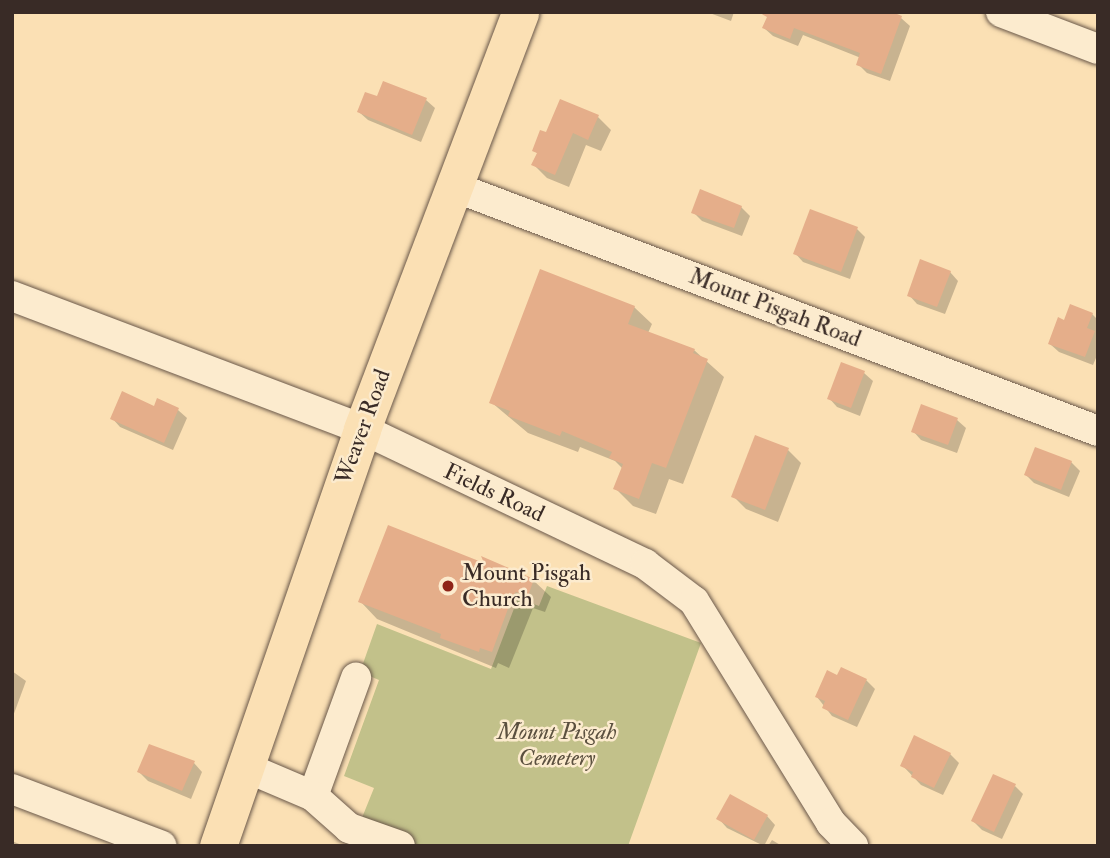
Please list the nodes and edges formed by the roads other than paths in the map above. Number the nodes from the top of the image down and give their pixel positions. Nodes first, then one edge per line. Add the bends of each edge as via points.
1 (520, 12) edge
2 (1001, 12) edge
3 (1098, 49) edge
4 (452, 186) junction
5 (12, 296) edge
6 (362, 429) junction
7 (1098, 431) edge
8 (356, 678) dead end
9 (245, 767) junction
10 (12, 789) edge
11 (313, 796) junction
12 (162, 846) edge
13 (218, 846) edge
14 (400, 846) edge
15 (853, 846) edge

1 - 4 main road, Weaver Road
2 - 3 street
4 - 6 main road, Weaver Road
4 - 7 street, Mount Pisgah Road
5 - 6 street, Fields Road
6 - 9 main road, Weaver Road
6 - 15 street, Fields Road via 645,564 694,601 831,823
8 - 11 street
9 - 11 street
9 - 13 main road, Weaver Road
10 - 12 street
11 - 14 street via 349,828

